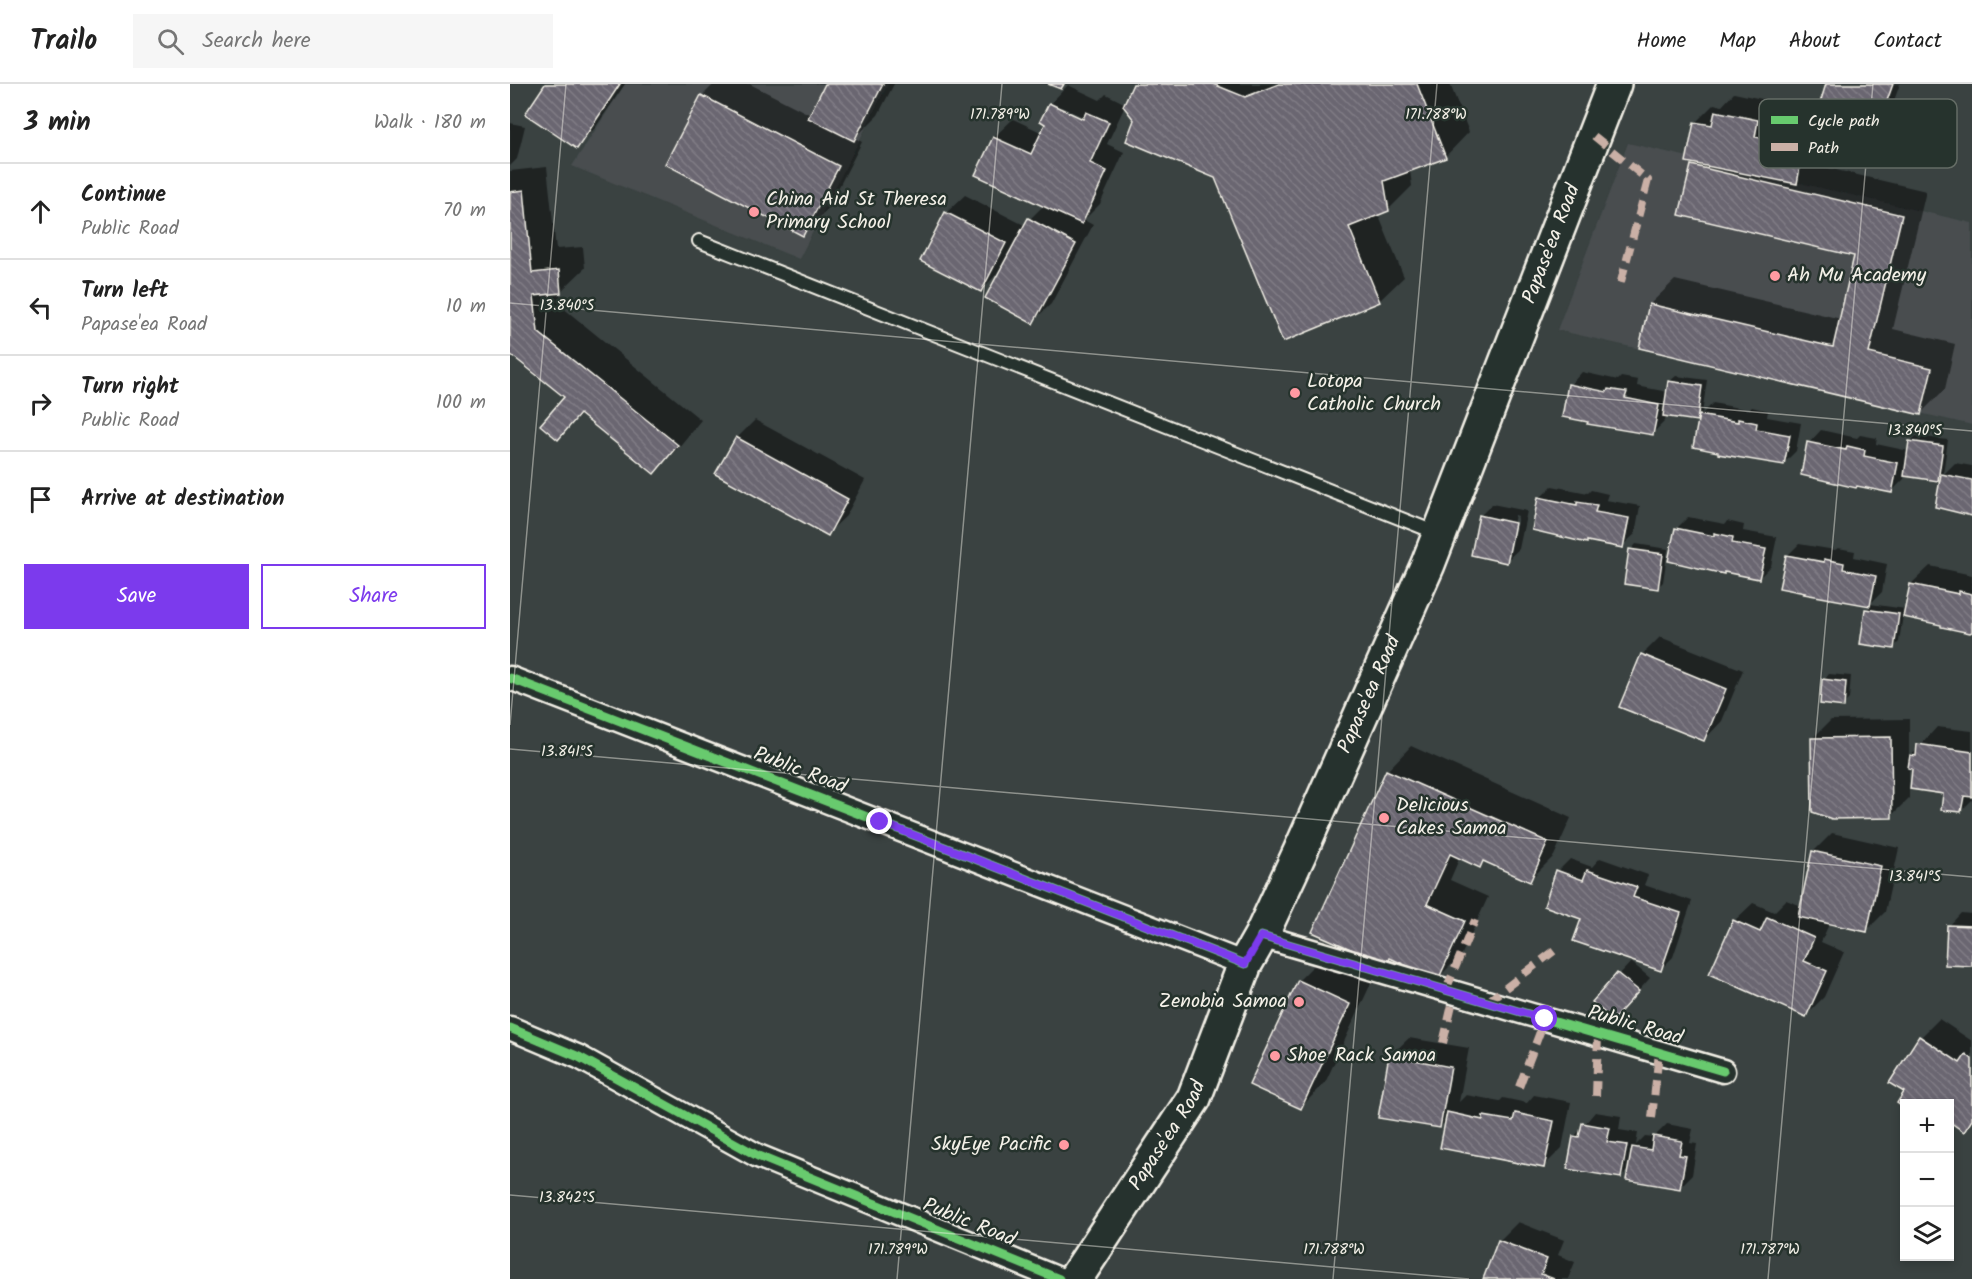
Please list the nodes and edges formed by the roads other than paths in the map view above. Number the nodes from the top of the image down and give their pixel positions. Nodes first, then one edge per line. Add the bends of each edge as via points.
1 (1614, 84) edge
2 (699, 241) dead end
3 (1440, 534) junction
4 (510, 678) edge
5 (1261, 936) junction
6 (1245, 964) junction
7 (510, 1028) edge
8 (1724, 1071) dead end
9 (1059, 1279) edge
10 (1075, 1279) edge

1 - 3 main road, Papase'ea Road
2 - 3 lane
3 - 5 main road, Papase'ea Road
4 - 6 street, Public Road
5 - 6 main road, Papase'ea Road
5 - 8 street, Public Road
6 - 10 main road, Papase'ea Road via 1194,1098
7 - 9 street, Public Road via 579,1057 758,1156

